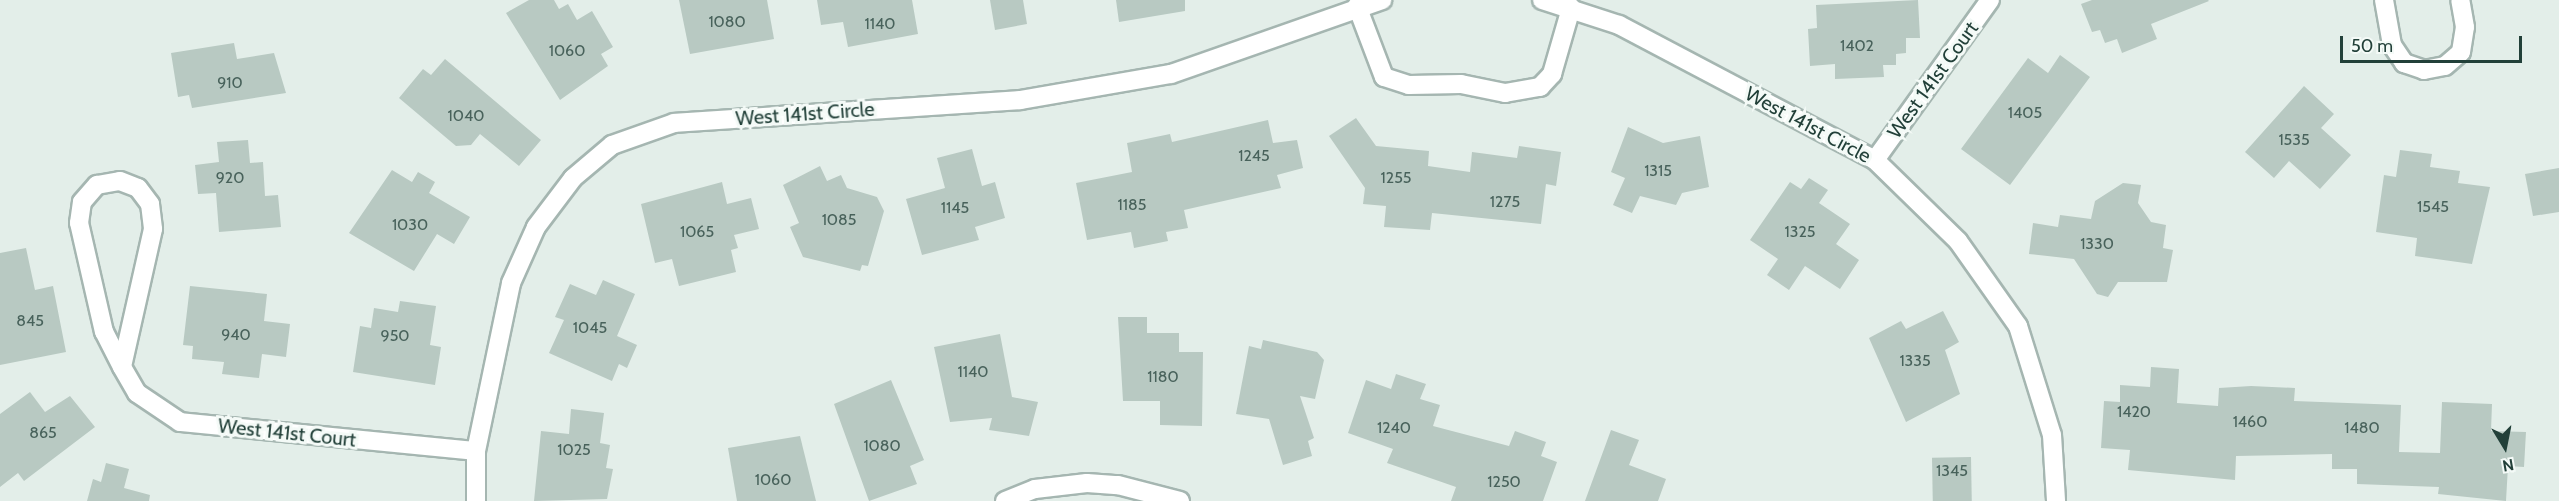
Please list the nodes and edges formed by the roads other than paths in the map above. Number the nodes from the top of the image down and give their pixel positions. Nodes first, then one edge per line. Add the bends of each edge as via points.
1 (1382, 0) edge
2 (1542, 0) edge
3 (1990, 0) edge
4 (2384, 0) edge
5 (2460, 0) edge
6 (1357, 6) junction
7 (1571, 8) junction
8 (1875, 160) junction
9 (122, 367) junction
10 (476, 452) junction
11 (476, 501) edge
12 (1005, 501) edge
13 (1180, 501) edge
14 (2056, 501) edge

1 - 6 street, West 141st Circle
2 - 7 street, West 141st Circle
3 - 8 street, West 141st Court
4 - 5 street via 2392,45 2404,63 2424,70 2445,66 2461,52 2465,27
6 - 7 street via 1384,77 1409,85 1461,84 1505,93 1540,87 1552,74
6 - 10 street, West 141st Circle via 1171,74 1020,100 674,123 612,145 573,178 536,227 511,283
7 - 8 street, West 141st Circle via 1619,25
8 - 14 street, West 141st Circle via 1958,241 2018,326 2052,435
9 - 9 street, West 141st Court via 153,229 150,204 138,188 120,181 97,185 82,202 79,223 104,332
9 - 10 street, West 141st Court via 137,393 180,422
10 - 11 street, West 141st Circle
12 - 13 street via 1035,489 1087,483 1118,485

